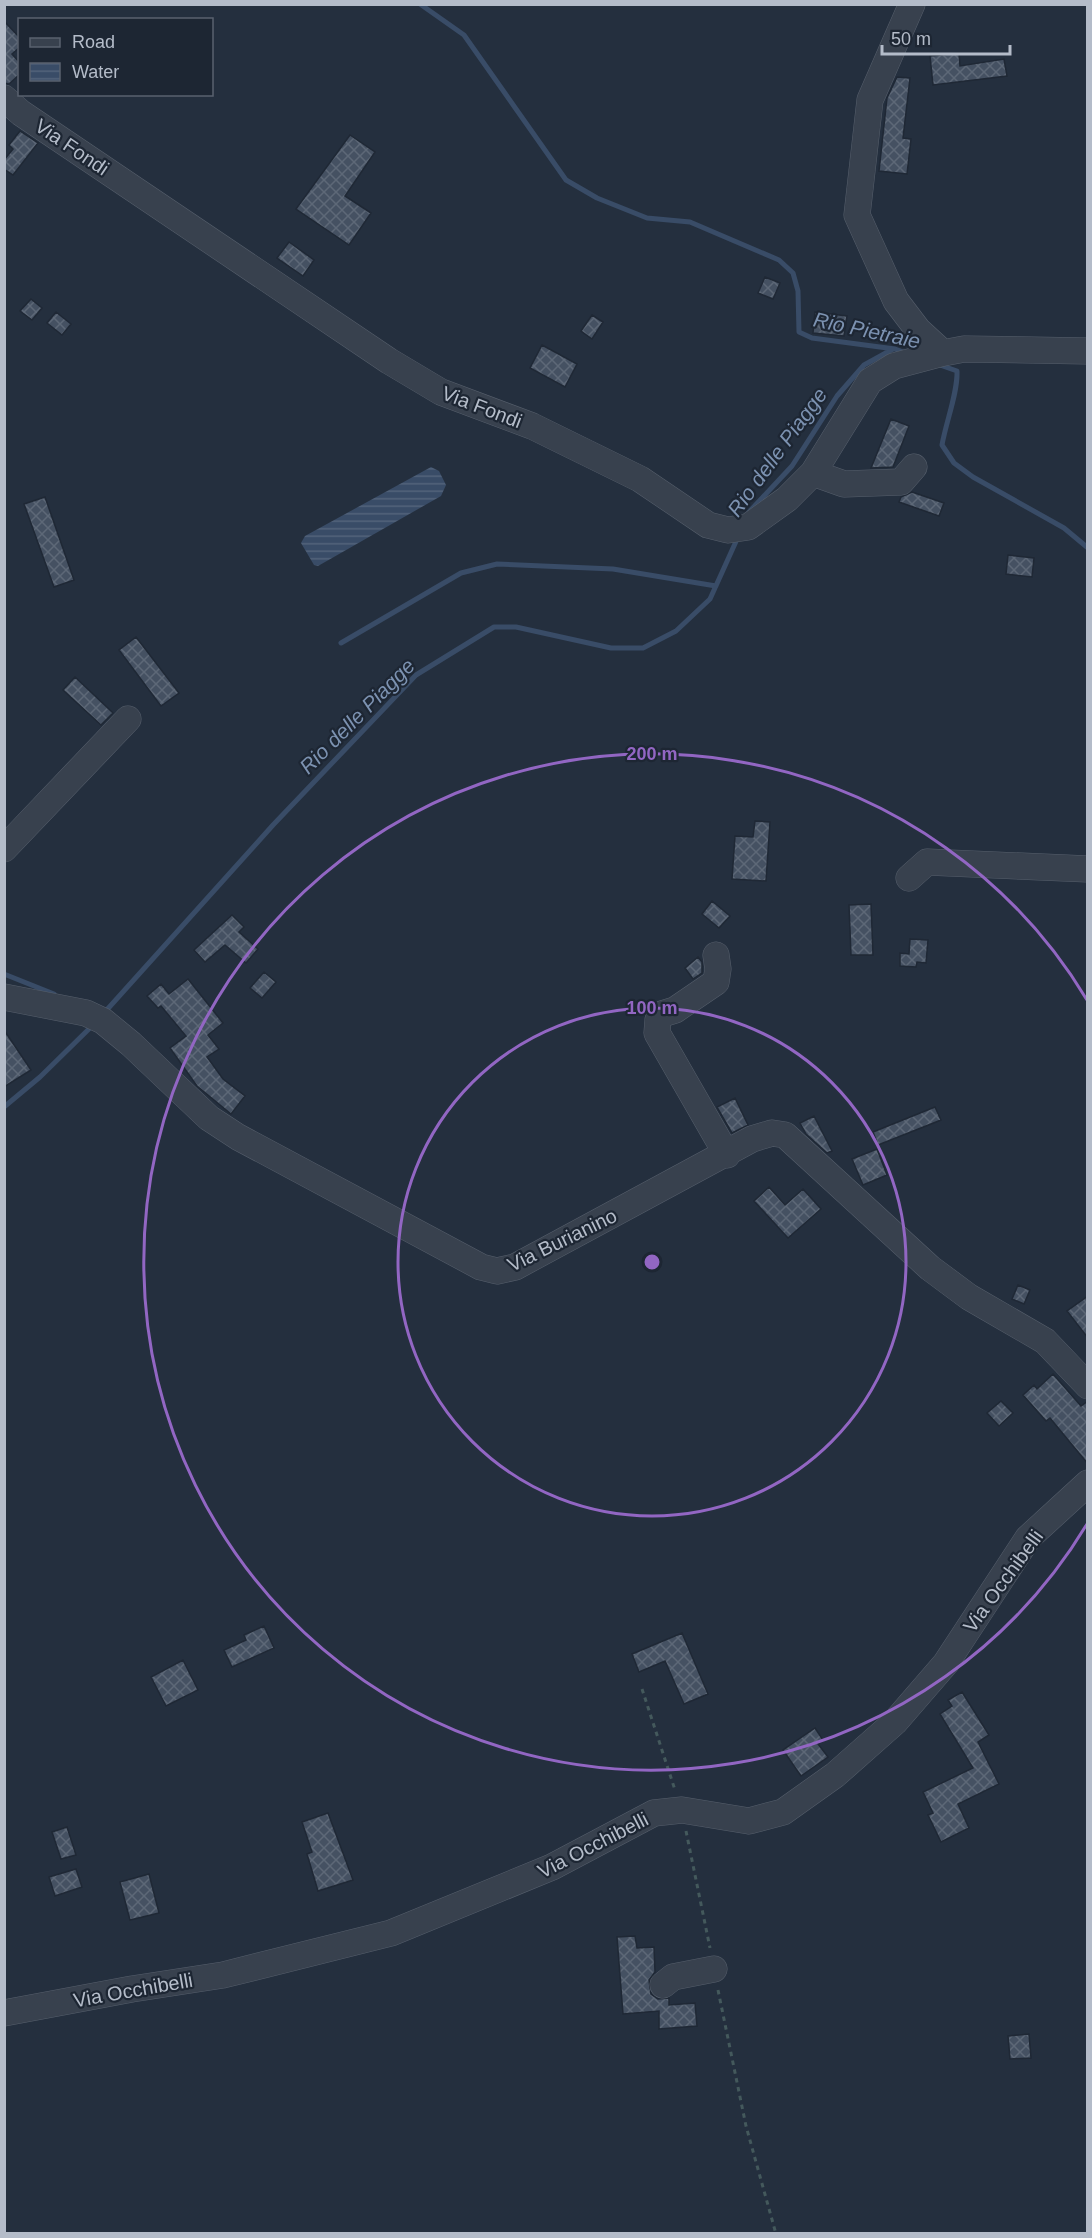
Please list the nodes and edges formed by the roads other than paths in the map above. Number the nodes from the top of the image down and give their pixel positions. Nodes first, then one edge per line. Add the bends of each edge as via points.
1 (912, 4) edge
2 (4, 98) edge
3 (1088, 351) edge
4 (943, 353) junction
5 (914, 467) dead end
6 (813, 473) junction
7 (128, 719) dead end
8 (4, 849) edge
9 (1088, 869) edge
10 (909, 878) dead end
11 (716, 955) dead end
12 (4, 997) edge
13 (727, 1155) junction
14 (1088, 1386) edge
15 (1088, 1483) edge
16 (714, 1969) road end
17 (663, 1984) dead end
18 (4, 2013) edge

1 - 4 street via 870,100 857,216 896,301 918,330
2 - 6 street, Via Fondi via 406,371 441,392 532,426 640,479 708,525 728,530 748,527 787,499
3 - 4 street, Via Fondi via 964,349
4 - 6 street, Via Fondi via 894,366 870,381
5 - 6 street via 901,482 844,484
7 - 8 street
9 - 10 street via 927,862
11 - 13 street via 716,982 675,1010 662,1014 657,1033
12 - 13 street, Via Burianino via 86,1013 103,1021 209,1118 238,1137 481,1267 497,1271 515,1267
13 - 14 street, Via Burianino via 772,1133 785,1135 930,1268 1045,1341
15 - 18 street, Via Occhibelli via 1028,1538 946,1663 895,1722 835,1775 783,1812 749,1821 682,1810 654,1813 552,1867 391,1933 224,1975
16 - 17 street via 673,1977

